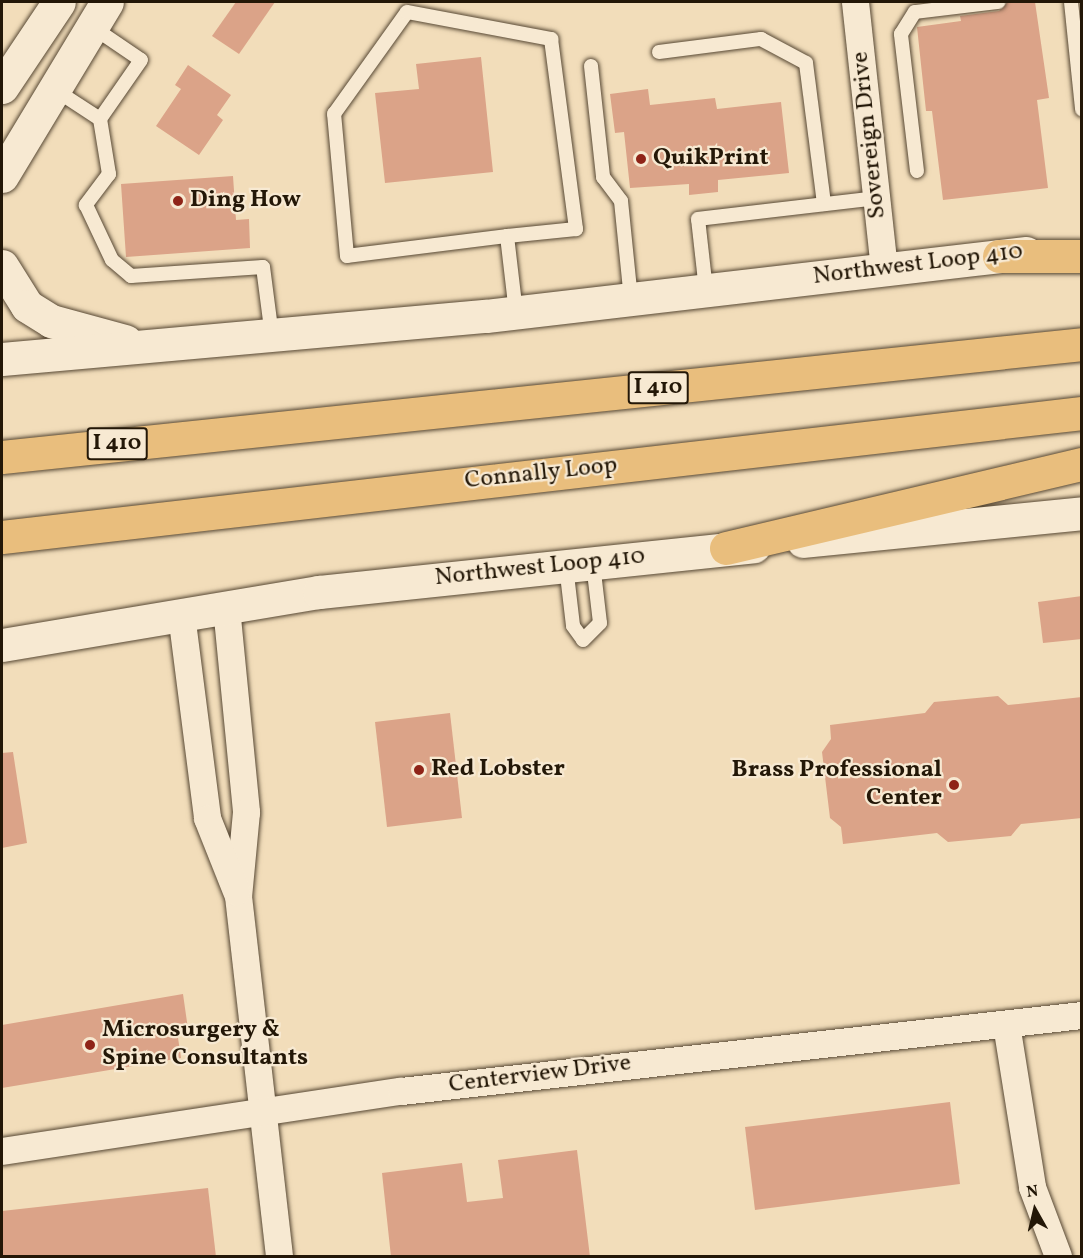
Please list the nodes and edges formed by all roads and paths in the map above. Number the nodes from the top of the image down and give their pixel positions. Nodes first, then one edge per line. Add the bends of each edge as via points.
1 (59, 2) edge
2 (855, 2) edge
3 (998, 2) edge
4 (1071, 2) edge
5 (99, 14) edge
6 (659, 52) dead end
7 (591, 66) dead end
8 (2, 87) edge
9 (52, 88) junction
10 (1082, 109) edge
11 (100, 118) junction
12 (917, 171) dead end
13 (2, 176) edge
14 (877, 198) junction
15 (824, 204) junction
16 (507, 236) junction
17 (1082, 246) edge
18 (999, 255) junction
19 (1082, 256) edge
20 (2, 266) edge
21 (884, 269) junction
22 (706, 290) junction
23 (631, 299) junction
24 (516, 313) junction
25 (272, 336) junction
26 (1082, 344) edge
27 (147, 347) junction
28 (9, 360) edge
29 (1082, 413) edge
30 (2, 457) edge
31 (1082, 464) edge
32 (1082, 513) edge
33 (2, 537) edge
34 (726, 548) junction
35 (226, 607) junction
36 (181, 615) junction
37 (2, 645) edge
38 (238, 896) junction
39 (1082, 1015) edge
40 (1006, 1023) junction
41 (262, 1110) junction
42 (2, 1151) edge
43 (279, 1257) edge
44 (1058, 1257) edge

1 - 8 main road
2 - 14 street, Sovereign Drive
3 - 12 lane via 915,12 901,34
4 - 10 lane
5 - 9 main road
5 - 11 lane via 141,60
6 - 15 lane via 761,39 806,63
7 - 23 lane via 603,177 621,201
9 - 11 lane
9 - 13 main road
11 - 25 lane via 110,174 86,205 112,260 131,276 263,267
14 - 15 lane
14 - 21 street, Sovereign Drive
15 - 22 lane via 698,219
16 - 16 lane via 576,229 551,39 407,12 334,114 347,256
16 - 24 lane
17 - 18 main road, Northwest Loop 410
18 - 19 highway
18 - 21 main road, Northwest Loop 410
20 - 27 main road via 27,306 51,321
21 - 22 main road, Northwest Loop 410
22 - 23 main road, Northwest Loop 410
23 - 24 main road, Northwest Loop 410
24 - 25 main road, Northwest Loop 410
25 - 27 main road, Northwest Loop 410
26 - 30 highway, I 410
27 - 28 main road, Northwest Loop 410
29 - 33 highway, Connally Loop
31 - 34 highway
32 - 34 main road, Northwest Loop 410
34 - 35 main road, Northwest Loop 410 via 319,592
35 - 36 main road, Northwest Loop 410
35 - 38 street via 246,812
36 - 37 main road, Northwest Loop 410
36 - 38 street via 207,818
38 - 41 street
39 - 40 street, Centerview Drive
40 - 41 street, Centerview Drive
40 - 44 street via 1032,1187
41 - 42 street, Centerview Drive
41 - 43 street

